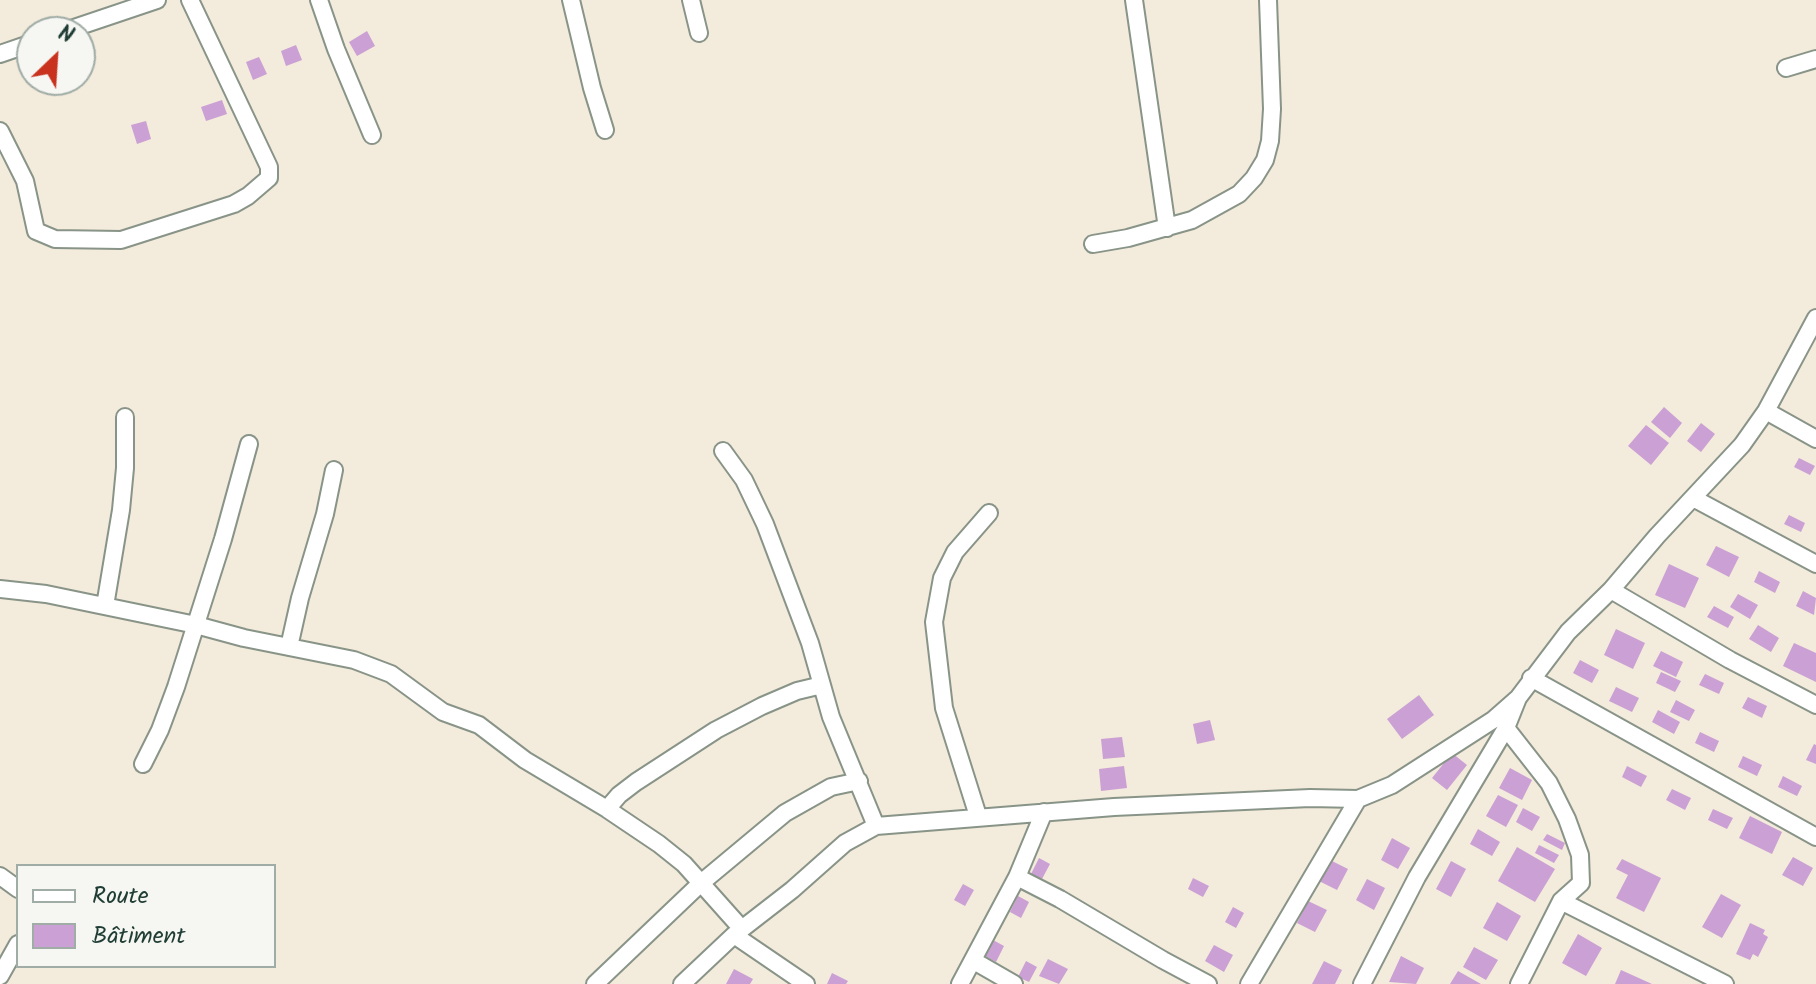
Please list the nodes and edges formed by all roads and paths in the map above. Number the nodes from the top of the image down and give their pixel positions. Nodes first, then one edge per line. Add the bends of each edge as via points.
1 (157, 0) edge
2 (190, 0) edge
3 (319, 0) edge
4 (571, 0) edge
5 (691, 0) edge
6 (1134, 0) edge
7 (1268, 0) edge
8 (96, 21) edge
9 (699, 33) dead end
10 (1816, 59) edge
11 (1786, 68) dead end
12 (605, 130) dead end
13 (0, 131) edge
14 (372, 135) dead end
15 (1167, 228) junction
16 (1093, 244) dead end
17 (1816, 318) edge
18 (1766, 411) junction
19 (125, 417) dead end
20 (1816, 439) edge
21 (249, 444) dead end
22 (723, 451) dead end
23 (334, 470) dead end
24 (1693, 498) junction
25 (989, 513) dead end
26 (1816, 564) edge
27 (0, 589) edge
28 (1611, 590) junction
29 (105, 606) junction
30 (196, 625) junction
31 (289, 647) junction
32 (1531, 678) junction
33 (822, 685) junction
34 (1518, 698) junction
35 (1816, 705) edge
36 (1506, 728) junction
37 (143, 764) dead end
38 (859, 781) junction
39 (1358, 799) junction
40 (607, 809) junction
41 (1044, 812) junction
42 (978, 816) junction
43 (876, 826) junction
44 (1816, 837) edge
45 (1017, 877) junction
46 (701, 883) junction
47 (1561, 901) junction
48 (738, 932) junction
49 (16, 948) edge
50 (974, 961) junction
51 (0, 976) edge
52 (595, 984) edge
53 (682, 984) edge
54 (806, 984) edge
55 (960, 984) edge
56 (1014, 984) edge
57 (1208, 984) edge
58 (1249, 984) edge
59 (1362, 984) edge
60 (1519, 984) edge
61 (1725, 984) edge

1 - 8 street
2 - 13 street via 269,167 269,178 248,196 121,240 55,239 36,231 25,181
3 - 14 street
4 - 12 street
5 - 9 street
6 - 15 street
7 - 15 street via 1272,109 1265,160 1239,194
10 - 11 street
15 - 16 street
17 - 18 street
18 - 20 street
18 - 24 street
19 - 29 street via 121,510
21 - 30 street
22 - 33 street via 765,524
23 - 31 street
24 - 26 street
24 - 28 street
25 - 42 street via 955,552 942,578 934,622 944,708
27 - 29 street
28 - 32 street
28 - 35 street
29 - 30 street
30 - 31 street
30 - 37 street
31 - 40 street via 354,660 391,674 443,712 479,725 525,760
32 - 34 street
32 - 44 street
33 - 38 street
33 - 40 street via 797,691 716,730 636,782
34 - 36 street
34 - 39 street via 1392,785
36 - 47 street via 1549,783 1580,855 1581,883
36 - 59 street via 1417,877
38 - 43 street
38 - 46 street via 831,787 785,813
39 - 41 street
39 - 58 street
40 - 46 street via 659,844
41 - 42 street
41 - 45 street
42 - 43 street
43 - 48 street via 845,843
45 - 50 street
45 - 57 street
46 - 48 street
46 - 52 street
47 - 60 street
47 - 61 street
48 - 53 street
48 - 54 street
49 - 51 street
50 - 55 street
50 - 56 street

